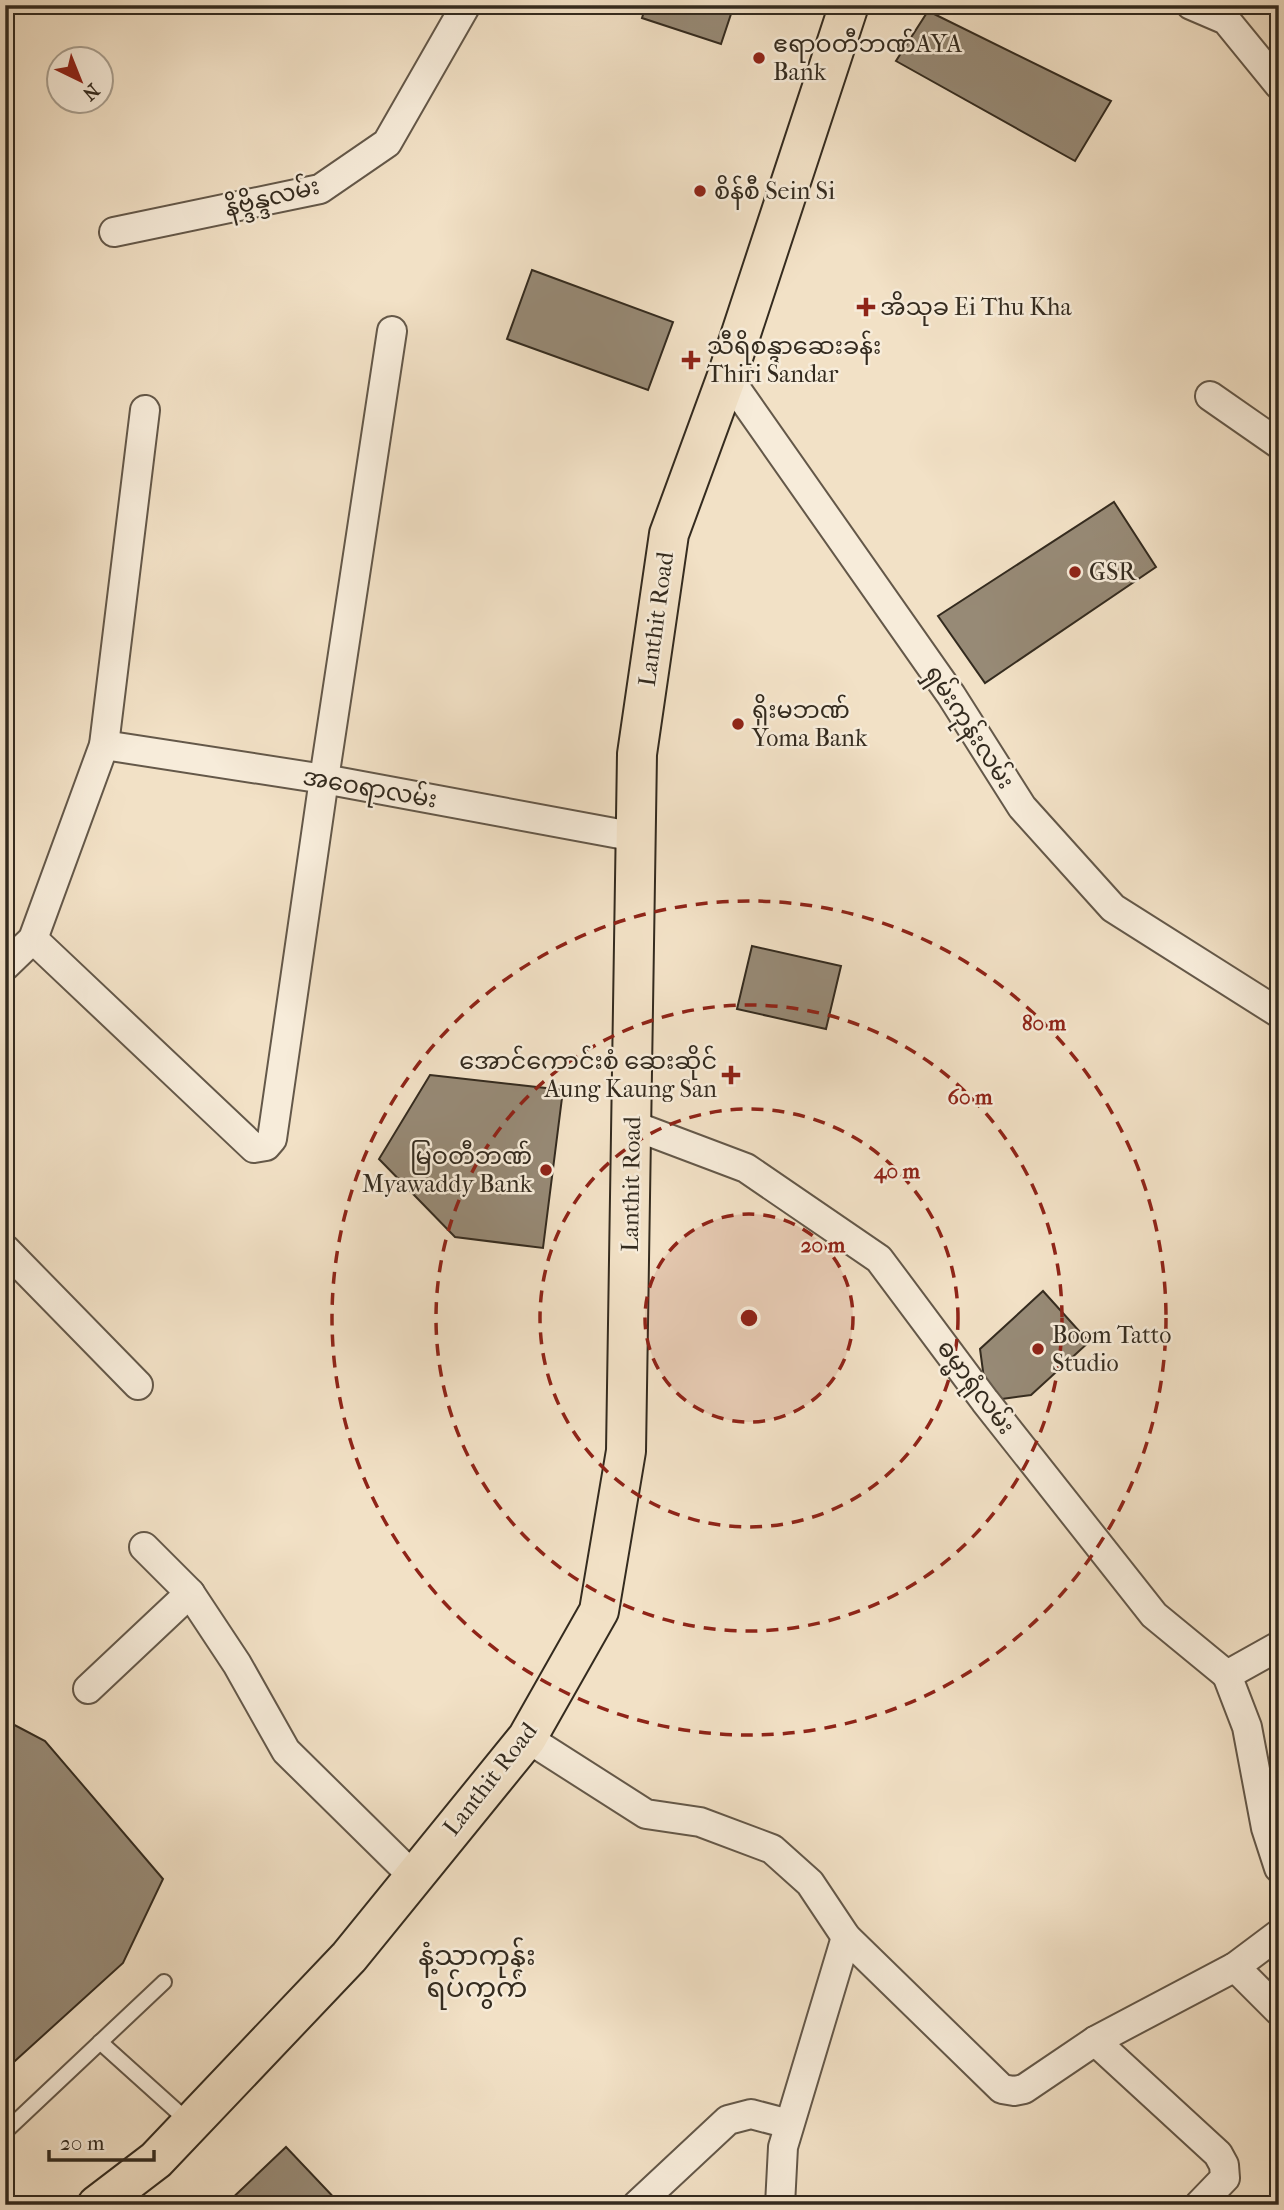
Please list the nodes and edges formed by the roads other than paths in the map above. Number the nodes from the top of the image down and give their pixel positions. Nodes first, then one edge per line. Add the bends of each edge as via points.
1 (466, 5) edge
2 (849, 5) edge
3 (1191, 5) edge
4 (1230, 13) edge
5 (1279, 85) edge
6 (114, 232) dead end
7 (392, 331) dead end
8 (727, 376) junction
9 (1210, 396) dead end
10 (145, 410) dead end
11 (1279, 443) edge
12 (104, 745) junction
13 (324, 779) junction
14 (636, 837) junction
15 (33, 939) junction
16 (5, 966) edge
17 (1279, 1013) edge
18 (632, 1125) junction
19 (5, 1249) edge
20 (138, 1385) dead end
21 (144, 1547) dead end
22 (190, 1593) junction
23 (1279, 1646) edge
24 (1227, 1675) junction
25 (88, 1689) dead end
26 (527, 1738) junction
27 (1279, 1868) edge
28 (414, 1877) junction
29 (1279, 1934) edge
30 (846, 1937) junction
31 (1235, 1967) junction
32 (164, 1982) dead end
33 (1279, 2011) edge
34 (1095, 2041) junction
35 (100, 2042) junction
36 (190, 2124) junction
37 (789, 2124) junction
38 (8, 2129) dead end
39 (97, 2205) edge
40 (637, 2205) edge
41 (780, 2205) edge
42 (1199, 2205) edge

1 - 6 street, နိဗ္ဒိန္ဒလမ်း via 387,143 320,190
2 - 8 main road, Lanthit Road
3 - 4 street
4 - 5 street
7 - 13 street
8 - 14 main road, Lanthit Road via 669,534 636,754
8 - 17 street, ရှမ်းကုန်းလမ်း via 951,695 1022,807 1113,908
9 - 11 street
10 - 12 street
12 - 13 street, အဝေရာလမ်း
12 - 15 street
13 - 14 street, အဝေရာလမ်း
13 - 15 street via 272,1139 266,1146 254,1148
14 - 18 main road, Lanthit Road
15 - 16 street
18 - 24 street, ဓမ္မာရုံလမ်း via 747,1168 879,1259 1154,1615
18 - 26 main road, Lanthit Road via 626,1451 599,1611
19 - 20 street
21 - 22 street
22 - 25 street
22 - 28 street via 237,1664 285,1751
23 - 24 street
24 - 27 street via 1247,1727 1266,1828
26 - 28 main road, Lanthit Road
26 - 30 street via 646,1814 700,1822 772,1849 810,1883
28 - 36 main road, Lanthit Road via 349,1957
29 - 31 street
30 - 34 street via 1002,2090 1024,2089
30 - 37 street
31 - 33 street
31 - 34 street
32 - 35 lane
34 - 42 street via 1218,2154 1224,2178
35 - 36 lane
35 - 38 lane
36 - 39 main road, Lanthit Road via 156,2160
37 - 40 street via 751,2114 728,2120
37 - 41 street

